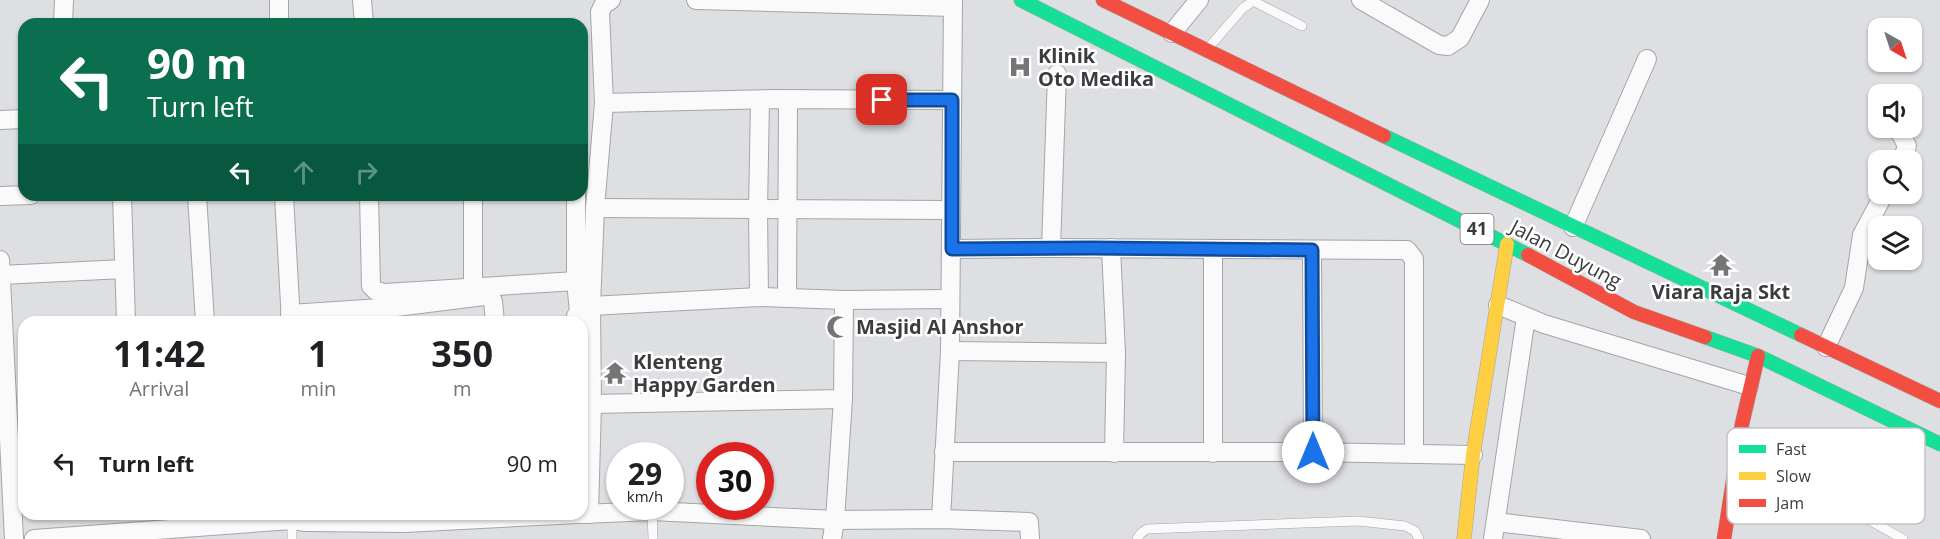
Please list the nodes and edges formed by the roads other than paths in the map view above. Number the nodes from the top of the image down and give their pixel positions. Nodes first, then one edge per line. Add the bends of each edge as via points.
1 (64, 0) edge
2 (279, 0) edge
3 (362, 0) edge
4 (610, 0) edge
5 (696, 0) edge
6 (1021, 0) edge
7 (1103, 0) edge
8 (1199, 0) edge
9 (1361, 0) edge
10 (1480, 0) edge
11 (953, 4) edge
12 (63, 18) edge
13 (279, 18) edge
14 (364, 18) edge
15 (1302, 26) dead end
16 (1172, 33) junction
17 (1206, 50) junction
18 (1647, 59) dead end
19 (1057, 74) dead end
20 (760, 100) junction
21 (788, 100) junction
22 (952, 100) junction
23 (604, 103) junction
24 (18, 119) edge
25 (0, 120) edge
26 (18, 195) edge
27 (0, 196) edge
28 (122, 201) edge
29 (197, 201) edge
30 (284, 201) edge
31 (369, 201) edge
32 (473, 201) edge
33 (576, 201) edge
34 (1879, 204) edge
35 (595, 208) junction
36 (758, 209) junction
37 (788, 209) junction
38 (951, 210) junction
39 (1573, 227) junction
40 (1508, 244) junction
41 (1051, 248) junction
42 (1111, 248) junction
43 (952, 249) junction
44 (1214, 249) junction
45 (1312, 250) junction
46 (1620, 250) junction
47 (0, 260) edge
48 (124, 269) junction
49 (1636, 273) dead end
50 (1, 275) edge
51 (1686, 280) junction
52 (576, 281) junction
53 (1666, 282) dead end
54 (473, 286) junction
55 (1624, 292) dead end
56 (1602, 294) junction
57 (759, 297) junction
58 (787, 298) junction
59 (950, 299) junction
60 (844, 300) junction
61 (1498, 305) junction
62 (1655, 308) dead end
63 (583, 311) junction
64 (397, 315) edge
65 (126, 316) edge
66 (205, 316) edge
67 (290, 316) edge
68 (370, 316) edge
69 (494, 316) edge
70 (583, 316) edge
71 (1526, 317) junction
72 (1670, 324) junction
73 (1826, 347) junction
74 (950, 351) junction
75 (1116, 353) junction
76 (1758, 357) junction
77 (18, 358) edge
78 (6, 359) junction
79 (588, 363) edge
80 (1749, 386) junction
81 (843, 399) junction
82 (1940, 401) edge
83 (592, 404) junction
84 (1741, 428) edge
85 (1907, 428) edge
86 (1925, 437) edge
87 (16, 442) edge
88 (1940, 444) edge
89 (944, 452) junction
90 (1313, 452) junction
91 (588, 453) edge
92 (1114, 453) junction
93 (1212, 453) junction
94 (1414, 454) junction
95 (1473, 455) junction
96 (606, 513) edge
97 (684, 513) edge
98 (1468, 513) junction
99 (588, 514) edge
100 (941, 519) junction
101 (1727, 519) edge
102 (260, 520) edge
103 (301, 520) edge
104 (327, 520) edge
105 (464, 520) edge
106 (652, 520) edge
107 (836, 520) junction
108 (137, 523) edge
109 (1876, 524) edge
110 (1496, 525) edge
111 (14, 539) edge
112 (34, 539) edge
113 (292, 539) edge
114 (653, 539) edge
115 (832, 539) edge
116 (1030, 539) edge
117 (1137, 539) edge
118 (1419, 539) edge
119 (1464, 539) edge
120 (1641, 539) edge
121 (1724, 539) edge
122 (1903, 539) edge

1 - 12 street
2 - 13 street
3 - 14 street
4 - 23 street via 600,12
5 - 11 street
6 - 40 main road, Jalan Duyung / 41
7 - 16 main road, Jalan Duyung / 41
8 - 16 street
9 - 10 street via 1439,45 1448,46 1461,38
11 - 22 street
15 - 17 lane via 1253,1
16 - 17 main road, Jalan Duyung / 41
17 - 39 main road, Jalan Duyung / 41
18 - 39 street
19 - 41 street
20 - 21 street
20 - 23 street
20 - 36 street
21 - 22 street
21 - 37 street
22 - 38 street
23 - 35 street
24 - 25 street
26 - 27 street
28 - 48 street
29 - 66 street
30 - 67 street
31 - 54 street via 370,286 376,291
32 - 54 street
33 - 52 street
34 - 73 street via 1862,235 1854,288
35 - 36 street
35 - 63 street
36 - 37 street
36 - 57 street
37 - 38 street
37 - 58 street
38 - 43 street
39 - 46 main road, Jalan Duyung / 41
40 - 56 main road, Jalan Duyung / 41
40 - 61 main road
41 - 42 street
41 - 43 street
42 - 44 street
42 - 75 street
43 - 59 street
44 - 45 street
44 - 93 street
45 - 90 street
45 - 94 street via 1407,250 1414,259
46 - 49 main road via 1632,259
46 - 51 main road, Jalan Duyung / 41
47 - 50 street
48 - 50 street
48 - 65 street
50 - 78 street
51 - 53 main road
51 - 73 main road, Jalan Duyung / 41
52 - 54 street
52 - 63 street via 579,312
55 - 56 main road
56 - 72 main road, Jalan Duyung / 41 via 1634,312
57 - 58 street
57 - 63 street
58 - 60 street
59 - 60 street
59 - 74 street
60 - 81 street
61 - 71 street
61 - 95 main road
62 - 72 main road
63 - 70 street
64 - 68 street
64 - 69 street via 484,296 493,301
71 - 80 street
71 - 110 street
72 - 76 main road, Jalan Duyung / 41
73 - 82 main road, Jalan Duyung / 41
74 - 75 street
74 - 89 street
75 - 92 street
76 - 80 main road
76 - 85 main road, Jalan Duyung / 41
77 - 78 street
78 - 87 street
79 - 83 street
80 - 84 main road
81 - 83 street
81 - 107 street
83 - 91 street
86 - 88 main road, Jalan Duyung / 41
87 - 111 street
89 - 92 street
89 - 100 street
90 - 93 street
90 - 94 street
92 - 93 street
94 - 95 street
95 - 98 main road
96 - 99 street
97 - 107 street
98 - 110 street
98 - 119 main road
100 - 107 street
100 - 116 street via 1029,522
101 - 121 main road
102 - 108 street
103 - 113 lane
104 - 105 street
106 - 114 lane
107 - 115 street
108 - 112 street
109 - 122 lane
110 - 120 street
117 - 118 lane via 1147,529 1358,521 1405,526 1415,531

